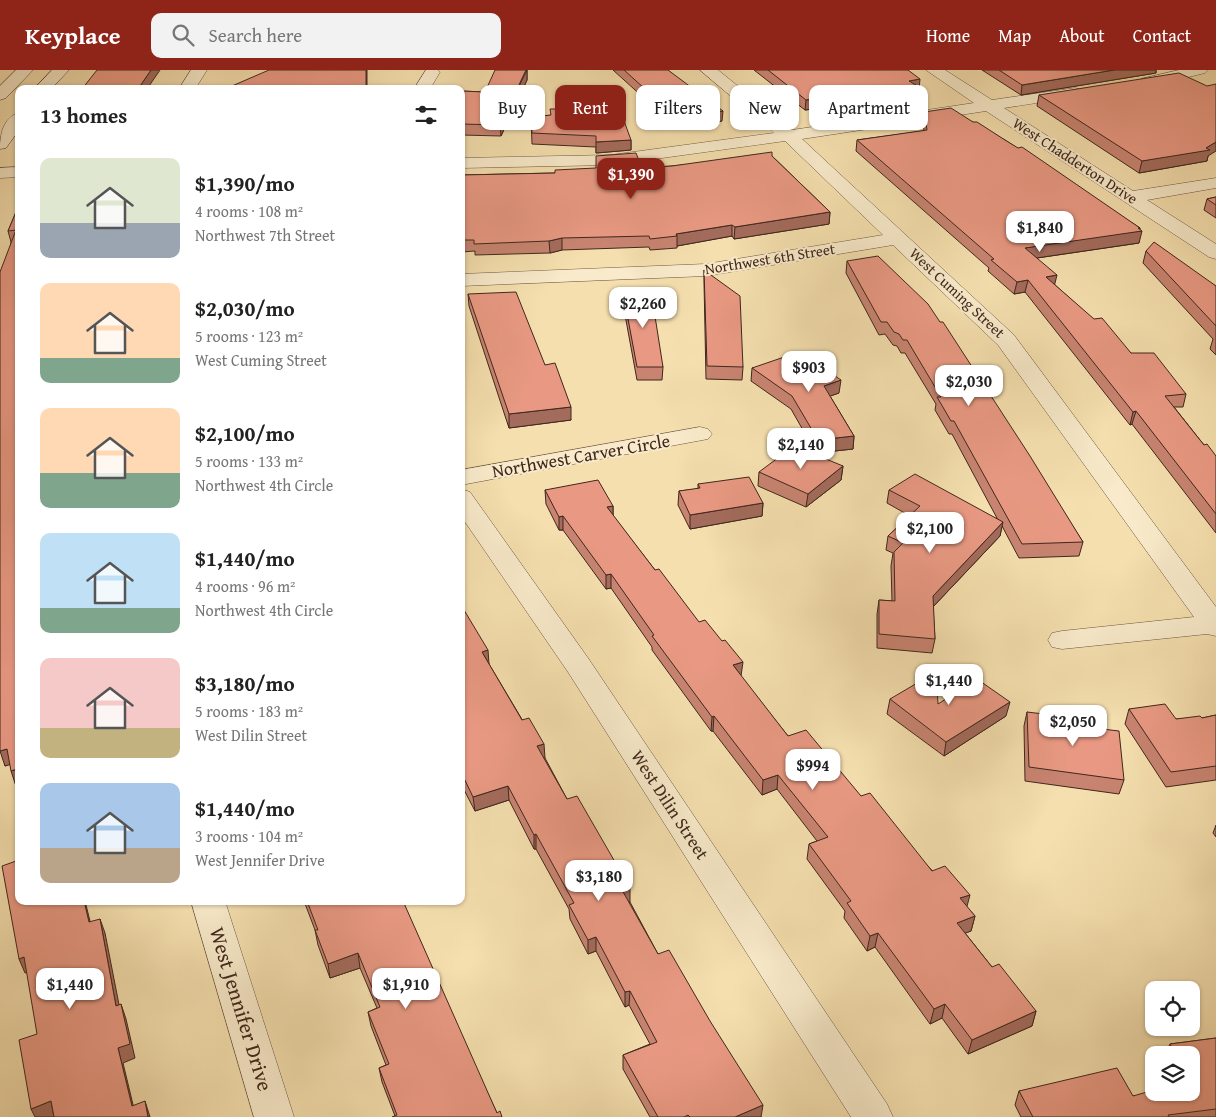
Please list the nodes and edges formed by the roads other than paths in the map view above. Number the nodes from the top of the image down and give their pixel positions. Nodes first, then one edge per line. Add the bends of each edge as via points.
1 (25, 70) edge
2 (61, 70) edge
3 (199, 70) edge
4 (708, 70) edge
5 (934, 70) edge
6 (1200, 70) edge
7 (432, 72) dead end
8 (1133, 84) edge
9 (46, 85) edge
10 (190, 85) edge
11 (424, 85) edge
12 (1088, 91) edge
13 (0, 95) edge
14 (990, 106) junction
15 (15, 123) edge
16 (789, 136) junction
17 (0, 144) edge
18 (465, 163) edge
19 (15, 172) edge
20 (0, 173) edge
21 (1216, 183) edge
22 (1131, 197) junction
23 (898, 238) junction
24 (1216, 253) edge
25 (465, 280) edge
26 (700, 434) dead end
27 (465, 477) edge
28 (465, 503) edge
29 (1214, 625) edge
30 (1062, 640) dead end
31 (209, 905) edge
32 (274, 1117) edge
33 (873, 1117) edge

1 - 13 street
2 - 9 street
3 - 10 street
4 - 16 street, West Cuming Street
5 - 14 street, West Chadderton Drive
6 - 8 street
7 - 11 street
12 - 14 street
14 - 16 street
14 - 22 street, West Chadderton Drive
15 - 17 street
16 - 18 street via 632,158
16 - 23 street, West Cuming Street
19 - 20 street
21 - 22 street
22 - 24 street, West Chadderton Drive
23 - 25 street, Northwest 6th Street via 706,270
23 - 29 street, West Cuming Street via 1006,340
26 - 27 street, Northwest Carver Circle
28 - 33 street, West Dilin Street via 570,653
29 - 30 street
31 - 32 street, West Jennifer Drive

